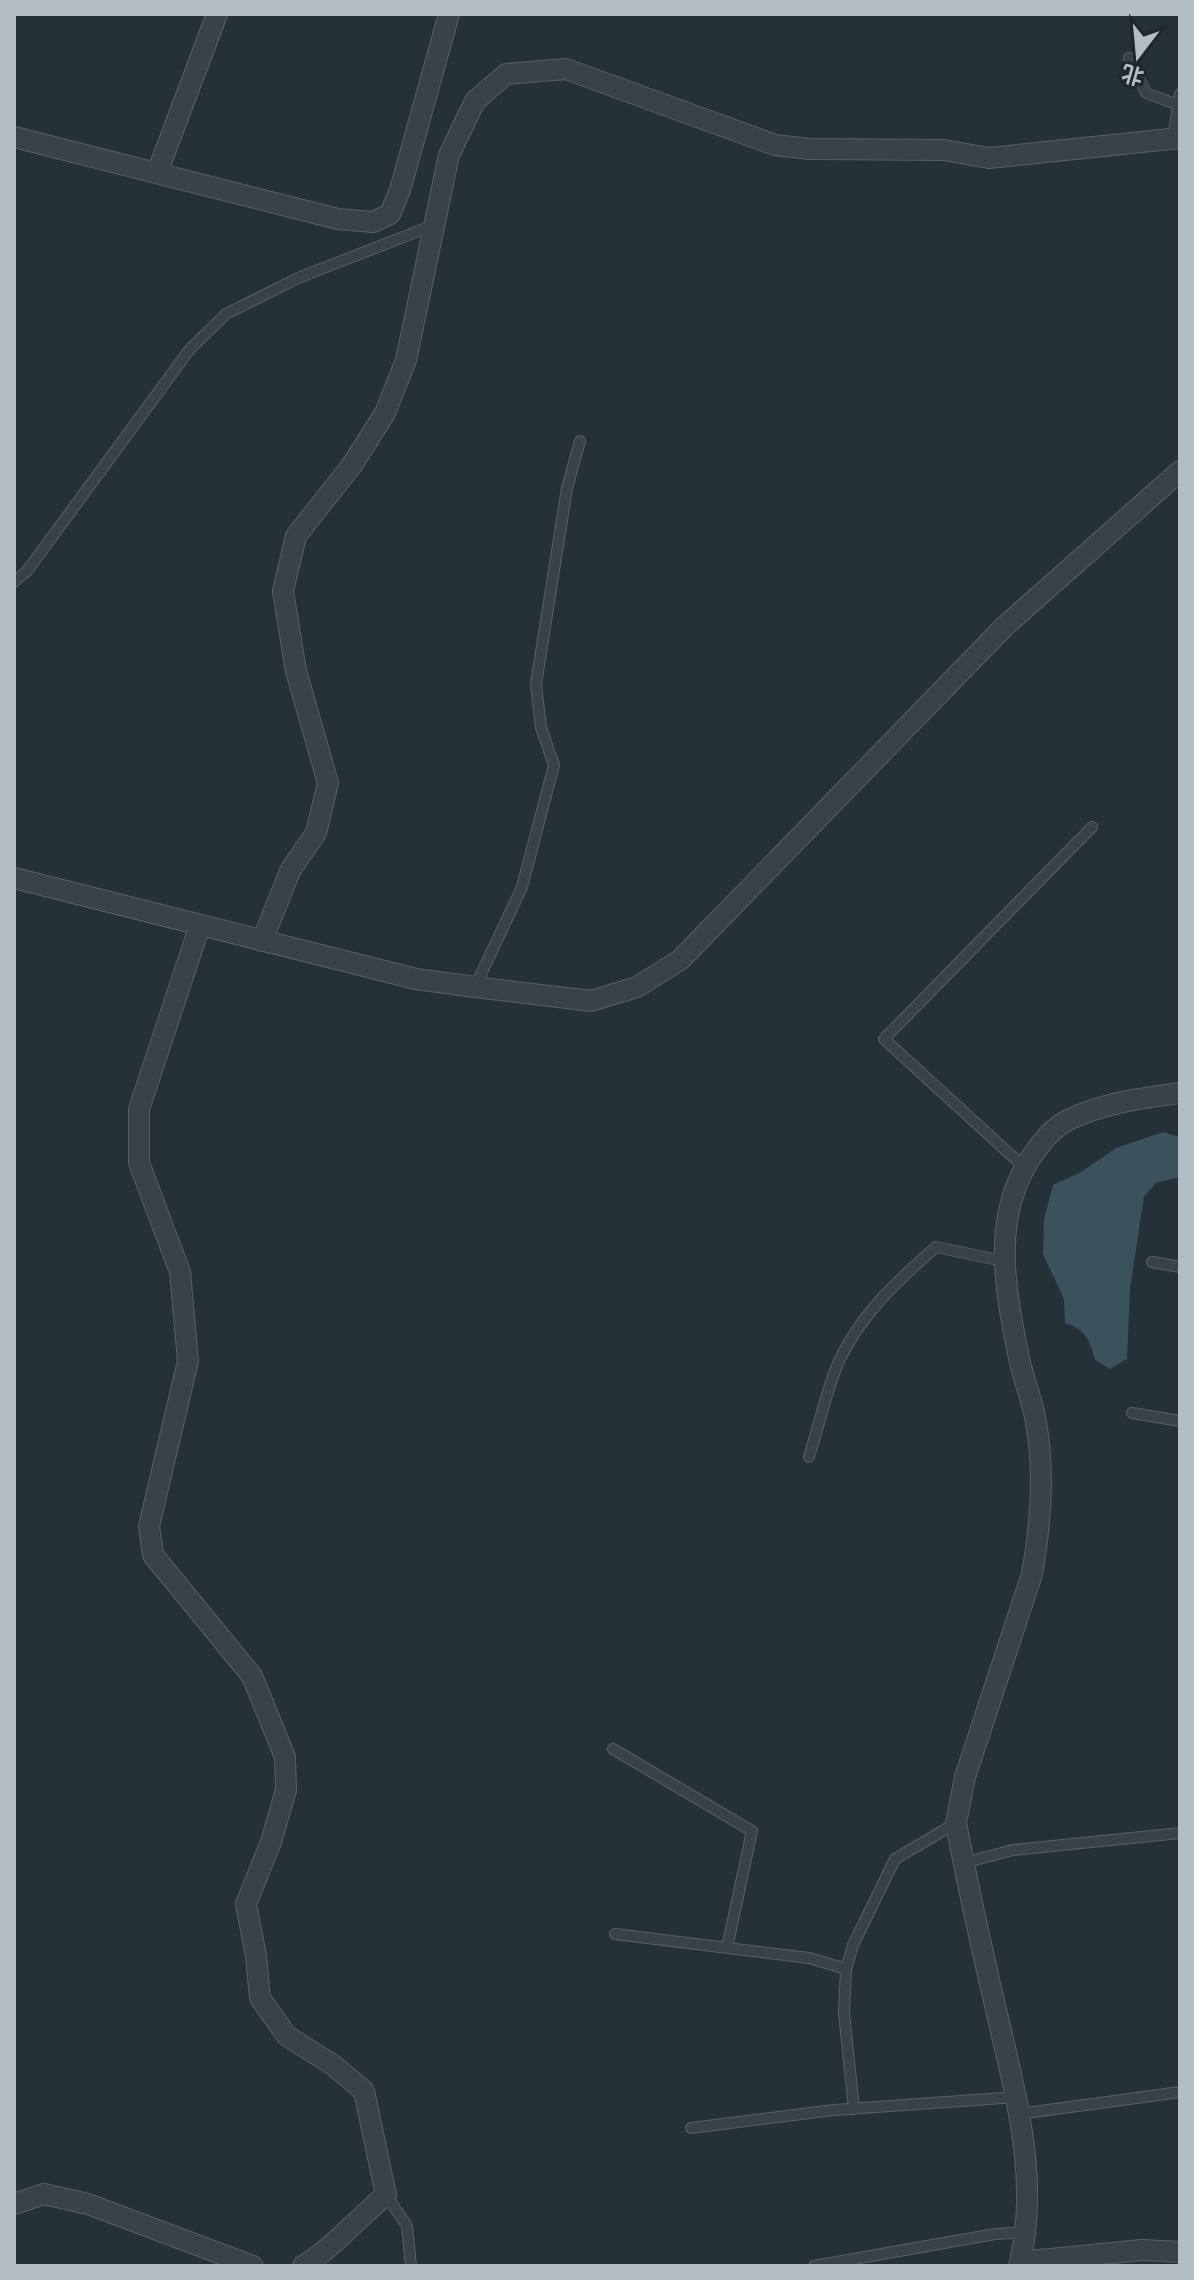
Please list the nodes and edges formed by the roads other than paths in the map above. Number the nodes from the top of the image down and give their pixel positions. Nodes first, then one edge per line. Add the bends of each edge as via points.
1 (217, 14) edge
2 (449, 14) edge
3 (1129, 58) dead end
4 (1179, 99) edge
5 (14, 137) edge
6 (1176, 138) edge
7 (157, 173) junction
8 (434, 225) junction
9 (580, 441) dead end
10 (1180, 471) edge
11 (14, 582) edge
12 (1092, 827) dead end
13 (14, 878) edge
14 (200, 925) junction
15 (262, 941) junction
16 (475, 987) junction
17 (1180, 1093) edge
18 (1024, 1167) junction
19 (1003, 1261) junction
20 (1152, 1262) dead end
21 (1180, 1267) edge
22 (1132, 1413) dead end
23 (1180, 1421) edge
24 (809, 1457) dead end
25 (613, 1749) dead end
26 (956, 1823) junction
27 (1180, 1833) edge
28 (963, 1863) junction
29 (615, 1934) dead end
30 (727, 1948) junction
31 (846, 1969) junction
32 (1180, 2092) edge
33 (1018, 2106) junction
34 (854, 2109) junction
35 (691, 2128) dead end
36 (386, 2195) junction
37 (14, 2204) edge
38 (1027, 2232) junction
39 (1180, 2252) edge
40 (1019, 2264) edge
41 (253, 2266) edge
42 (303, 2266) edge
43 (411, 2266) edge
44 (814, 2266) edge

1 - 7 street
2 - 7 street via 390,214 373,222 338,219
3 - 4 lane via 1146,93
4 - 6 lane
5 - 7 street
6 - 8 street via 989,158 944,150 810,149 765,141 566,69 506,74 475,101 449,155
8 - 11 lane via 298,278 226,314 190,349
8 - 15 street via 406,360 385,413 296,536 283,591 296,671 328,783 316,833 291,869
9 - 16 lane via 567,488 536,684 541,728 554,765 522,887
10 - 16 street via 1005,626 680,960 637,987 591,1001
12 - 18 lane via 884,1039
13 - 14 street
14 - 15 street
14 - 36 street via 139,1109 139,1163 180,1272 188,1361 149,1526 153,1555 252,1676 285,1757 286,1790 246,1904 260,1998 287,2036 364,2091
15 - 16 street via 416,979
17 - 18 street via 1104,1106 1067,1121 1048,1134
18 - 19 street via 1008,1205
19 - 24 lane via 936,1247 890,1287 857,1328 838,1363
19 - 26 street via 1019,1360 1035,1418 1041,1496 1038,1543
20 - 21 lane
22 - 23 lane
25 - 30 lane via 752,1831
26 - 28 street
26 - 31 lane via 895,1859
27 - 28 lane via 1013,1850
28 - 33 street
29 - 30 lane
30 - 31 lane via 809,1958
31 - 34 lane via 844,2013
32 - 33 lane
33 - 34 lane
33 - 38 street
34 - 35 lane
36 - 42 street via 332,2248
36 - 43 lane via 407,2226
37 - 41 street via 44,2194 88,2204
38 - 40 street
38 - 44 lane
39 - 40 street via 1142,2250

